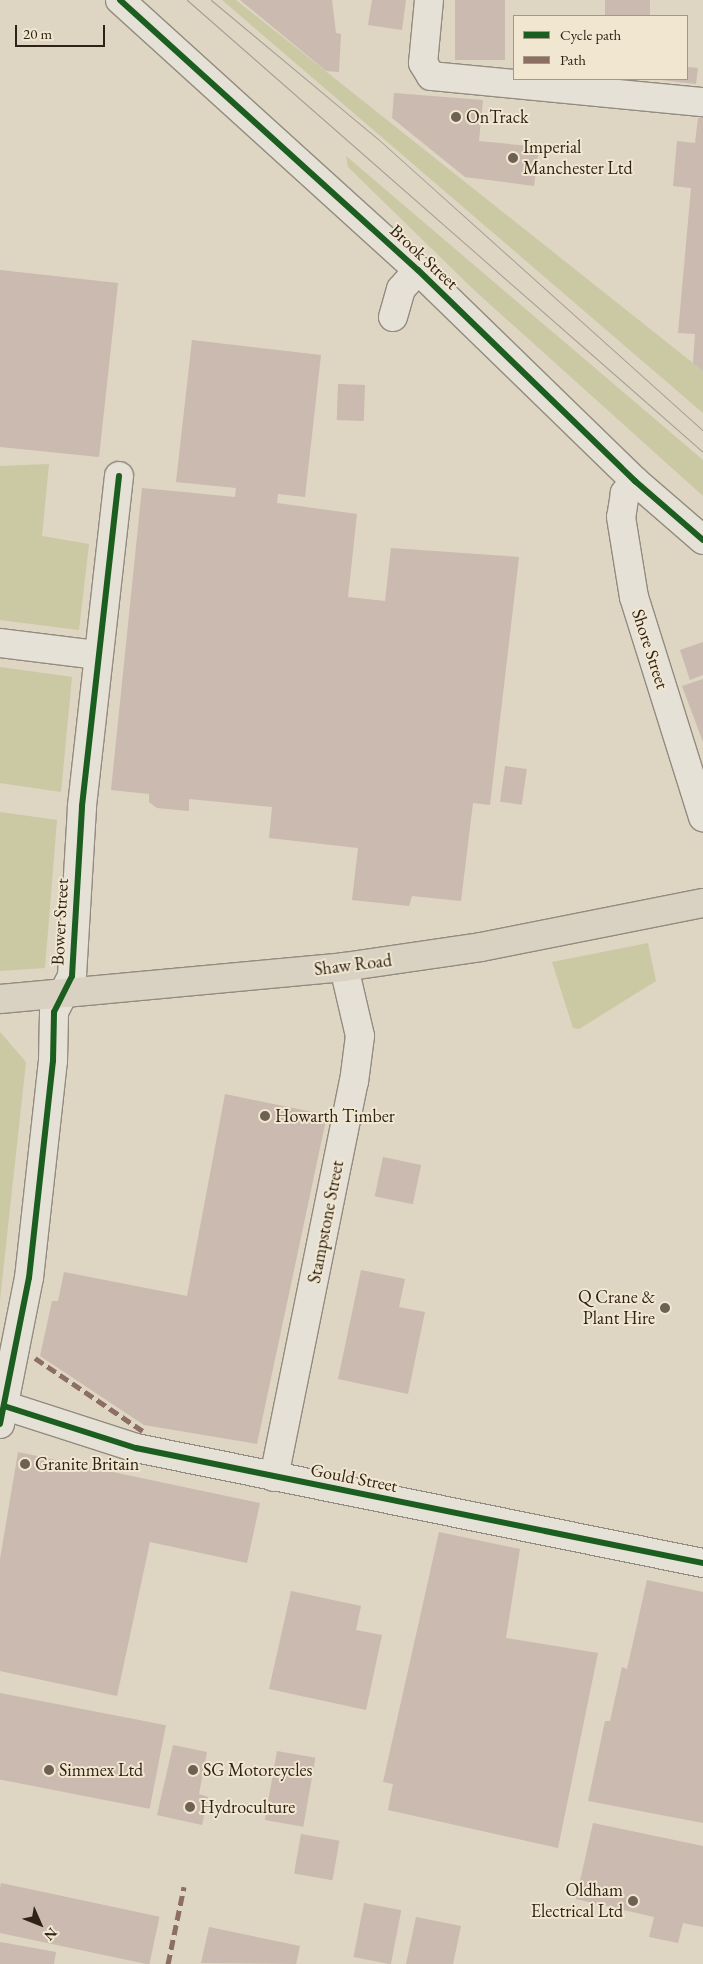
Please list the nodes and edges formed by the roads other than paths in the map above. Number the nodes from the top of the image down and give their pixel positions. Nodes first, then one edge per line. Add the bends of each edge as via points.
1 (120, 0) edge
2 (429, 0) edge
3 (703, 102) edge
4 (418, 270) junction
5 (394, 316) dead end
6 (119, 476) dead end
7 (635, 481) junction
8 (703, 540) edge
9 (0, 643) edge
10 (98, 655) junction
11 (703, 817) edge
12 (703, 902) edge
13 (344, 967) junction
14 (63, 996) junction
15 (0, 999) edge
16 (1, 1411) edge
17 (274, 1477) junction
18 (703, 1563) edge

1 - 4 street, Brook Street
2 - 3 street via 425,73
4 - 5 street via 401,289
4 - 7 street, Brook Street
6 - 10 street, Bower Street
7 - 8 street, Brook Street
7 - 11 street, Shore Street via 625,493 622,517 634,597
9 - 10 street
10 - 14 street, Bower Street via 72,976
12 - 13 main road, Shaw Road via 481,947
13 - 14 main road, Shaw Road
13 - 17 street, Stampstone Street via 360,1036 354,1082
14 - 15 main road, Shaw Road
14 - 16 street, Bower Street via 54,1012 29,1278
16 - 17 street, Gould Street via 136,1448
17 - 18 street, Gould Street

